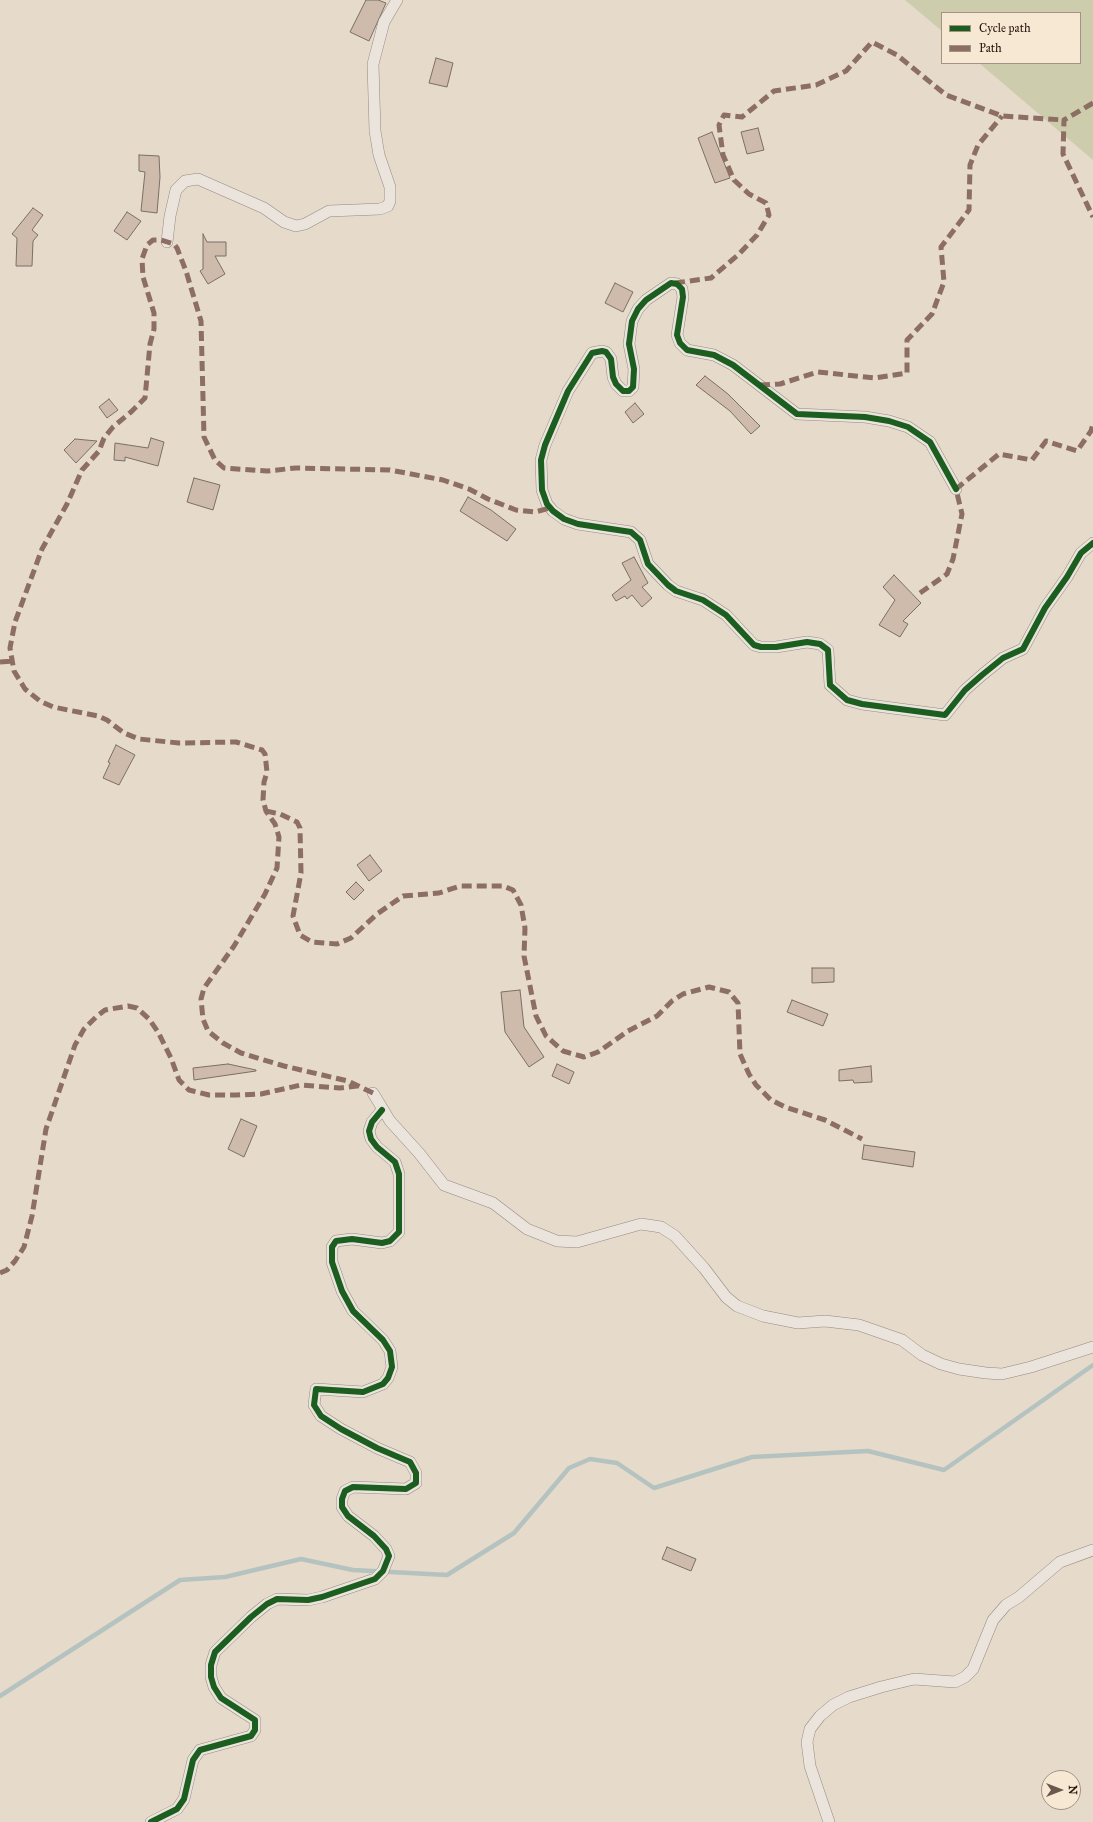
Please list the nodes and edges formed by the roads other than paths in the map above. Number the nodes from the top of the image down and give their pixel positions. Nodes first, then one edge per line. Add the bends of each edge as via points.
1 (397, 0) edge
2 (167, 242) dead end
3 (956, 489) dead end
4 (1093, 543) edge
5 (373, 1093) dead end
6 (382, 1110) junction
7 (1093, 1347) edge
8 (1093, 1550) edge
9 (151, 1822) edge
10 (829, 1822) edge

1 - 2 street via 384,22 373,64 375,130 379,155 390,187 388,206 380,210 329,211 296,226 284,222 264,208 198,179 185,181 176,190
3 - 4 street via 930,442 908,427 865,417 798,414 733,365 714,355 687,350 677,335 682,289 678,284 671,283 646,300 632,321 629,344 634,368 633,387 629,391 623,391 616,384 611,359 606,352 592,352 568,391 545,445 542,460 542,490 547,504 553,511 564,519 578,524 631,532 640,540 648,564 668,585 703,600 726,615 754,644 761,647 776,647 807,642 820,644 828,650 830,685 847,700 862,704 945,714 965,690 987,670 1003,658 1024,649 1045,608 1068,577 1081,553
5 - 6 street
6 - 7 street via 444,1184 493,1203 527,1229 557,1241 577,1242 641,1224 661,1227 676,1236 726,1297 738,1306 763,1316 798,1323 825,1321 859,1325 902,1340 922,1355 941,1364 986,1373 1002,1374 1031,1367
6 - 9 street via 372,1122 369,1131 377,1147 395,1162 399,1174 399,1232 390,1241 382,1243 352,1239 336,1240 332,1247 332,1262 342,1292 353,1311 383,1340 390,1351 392,1367 383,1384 363,1392 316,1390 314,1405 321,1416 341,1429 410,1462 416,1473 416,1483 406,1489 353,1487 345,1491 342,1507 348,1516 386,1549 388,1556 383,1571 375,1579 308,1600 277,1599 267,1604 215,1652 211,1665 214,1687 221,1698 255,1720 256,1730 251,1736 200,1750 192,1760 187,1790 177,1809
8 - 10 street via 1060,1562 1006,1605 993,1620 973,1669 965,1677 955,1682 914,1679 881,1687 849,1697 833,1705 820,1716 810,1729 807,1742 810,1766

